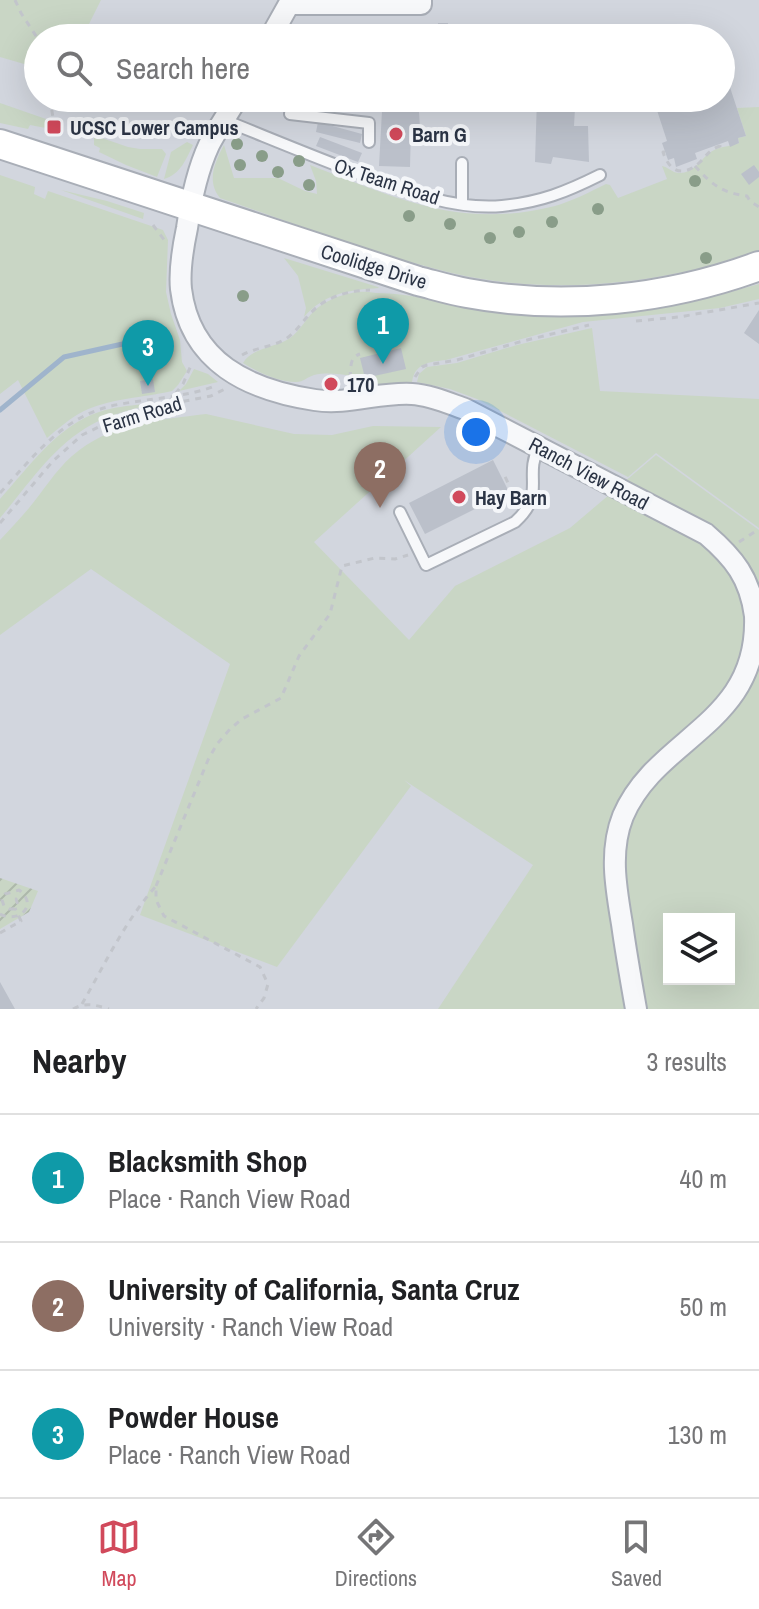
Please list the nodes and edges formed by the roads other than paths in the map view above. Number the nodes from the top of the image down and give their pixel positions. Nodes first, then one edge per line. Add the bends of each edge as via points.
1 (421, 0) edge
2 (278, 24) edge
3 (229, 112) edge
4 (290, 112) edge
5 (224, 120) junction
6 (369, 142) dead end
7 (0, 144) edge
8 (462, 163) dead end
9 (600, 175) dead end
10 (462, 204) junction
11 (190, 207) junction
12 (759, 266) edge
13 (539, 446) junction
14 (400, 512) dead end
15 (756, 662) edge
16 (636, 1009) edge

1 - 2 street via 289,4
3 - 5 street, Ranch View Road
4 - 6 lane via 369,123
5 - 10 lane, Ox Team Road via 415,195
5 - 11 street, Ranch View Road via 209,146
7 - 11 main road, Coolidge Drive
8 - 10 lane
9 - 10 lane, Ox Team Road via 538,200
11 - 12 main road, Coolidge Drive via 418,281 514,299 600,300 661,292
11 - 13 street, Ranch View Road via 181,288 196,335 229,371 268,389 334,402 426,396
13 - 14 lane via 527,511 515,522 426,565
13 - 15 street, Ranch View Road via 706,534 728,553 754,605
15 - 16 street, Ranch View Road via 732,703 641,784 623,816 614,866

